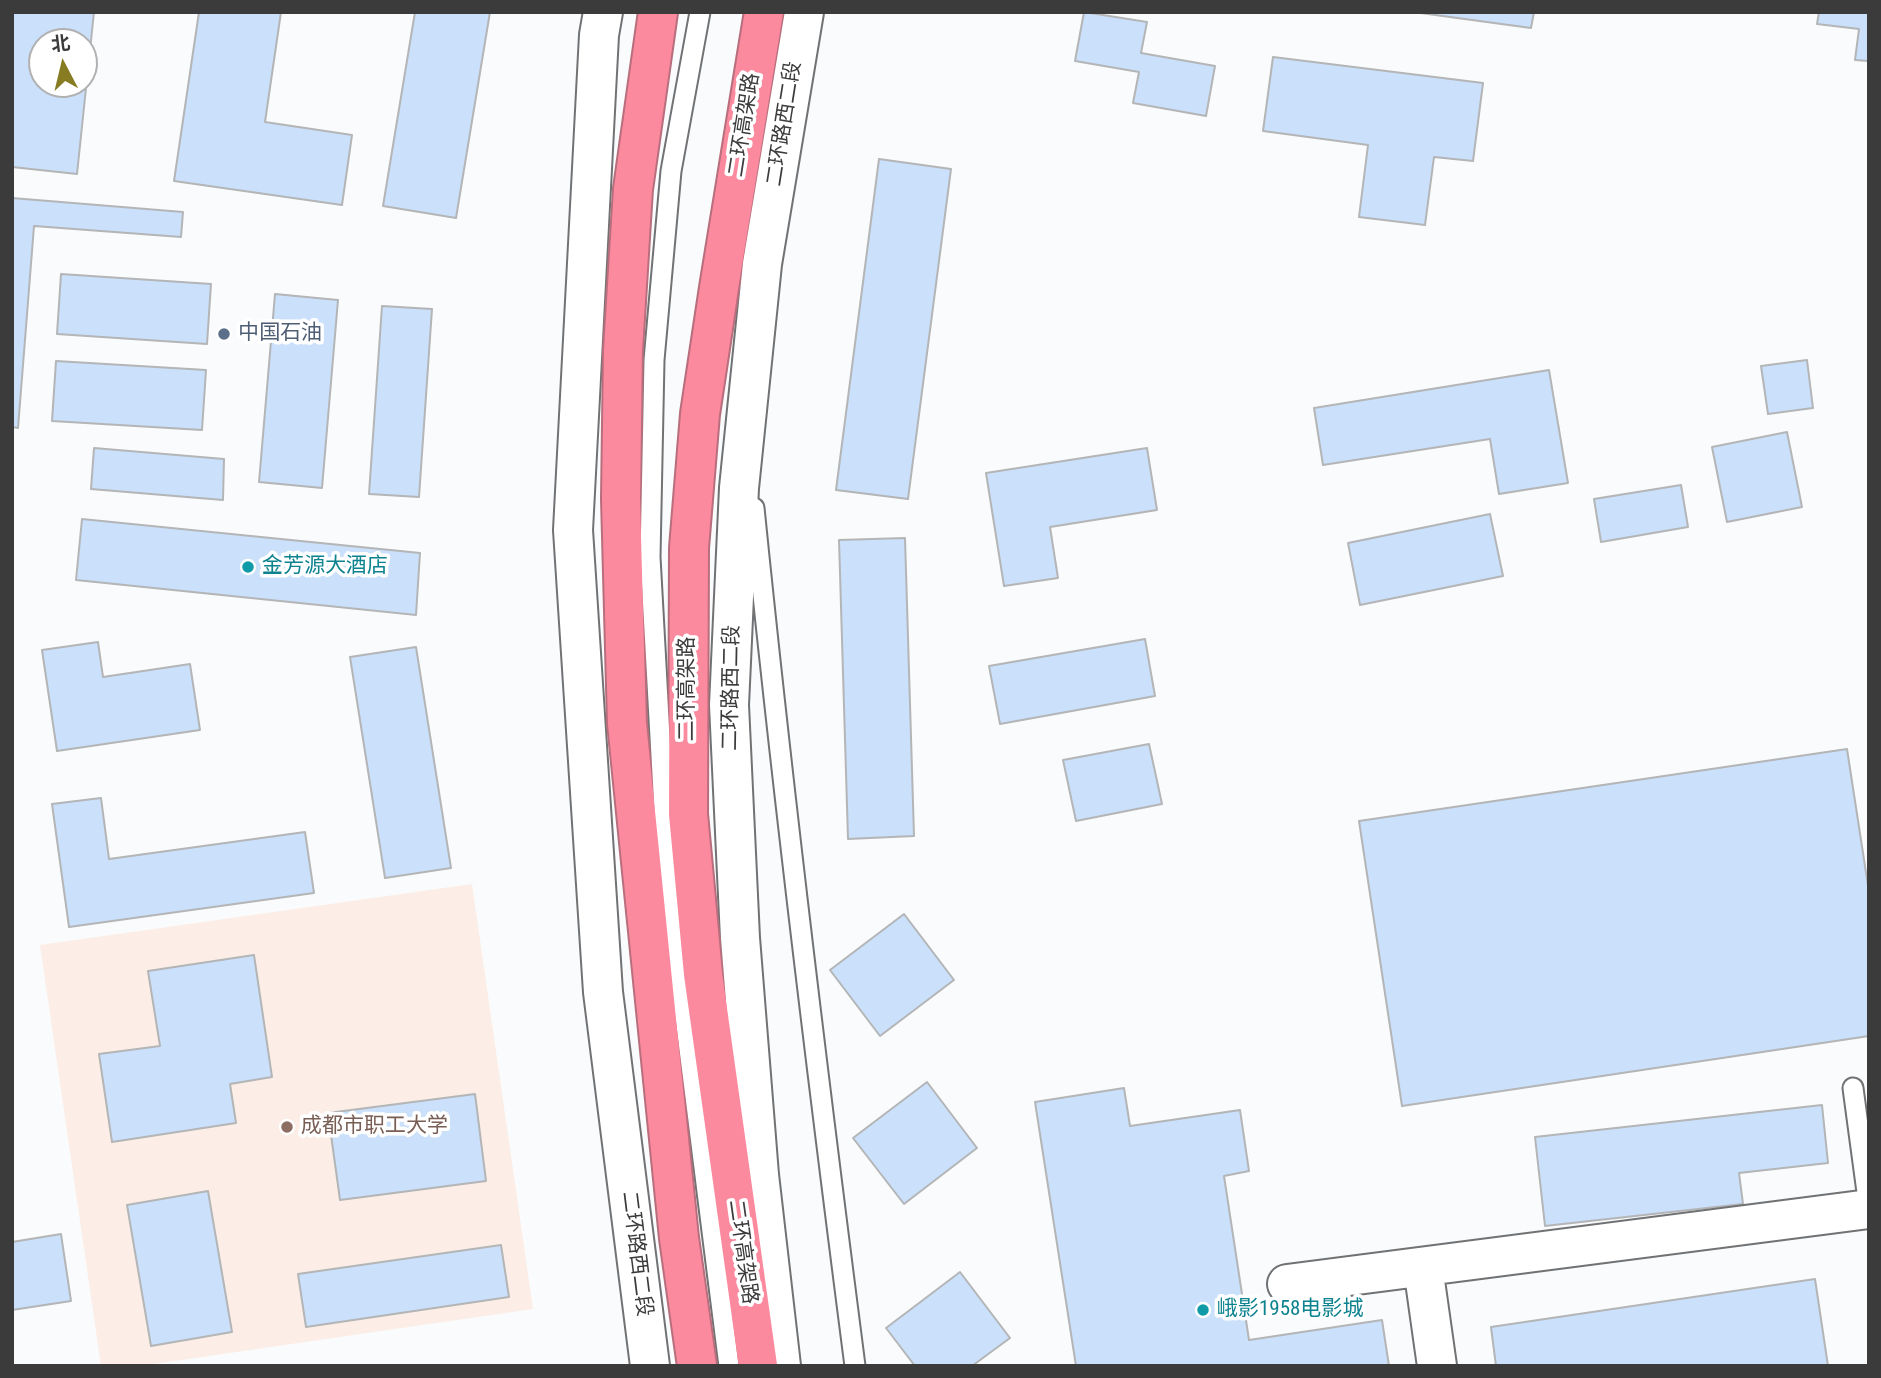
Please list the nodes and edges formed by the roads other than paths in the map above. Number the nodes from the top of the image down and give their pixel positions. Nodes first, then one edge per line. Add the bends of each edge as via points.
1 (603, 12) edge
2 (658, 12) edge
3 (700, 12) edge
4 (764, 12) edge
5 (804, 12) edge
6 (746, 428) junction
7 (1853, 1088) dead end
8 (1869, 1208) edge
9 (1423, 1267) junction
10 (1287, 1284) dead end
11 (650, 1366) edge
12 (697, 1366) edge
13 (729, 1366) edge
14 (758, 1366) edge
15 (780, 1366) edge
16 (855, 1366) edge
17 (1437, 1366) edge

1 - 11 main road, 二环路西二段 via 573,530 603,992
2 - 12 highway via 633,189 623,351 621,499 627,723 679,1238
3 - 13 lane via 671,171 654,360 650,556 668,882
4 - 14 highway, 二环高架路 via 701,415 689,548 688,814 703,974
5 - 6 main road, 二环路西二段 via 762,264
6 - 15 main road, 二环路西二段 via 729,705 742,966
6 - 16 lane via 809,1008
7 - 8 lane
8 - 9 main road
9 - 10 main road
9 - 17 main road

